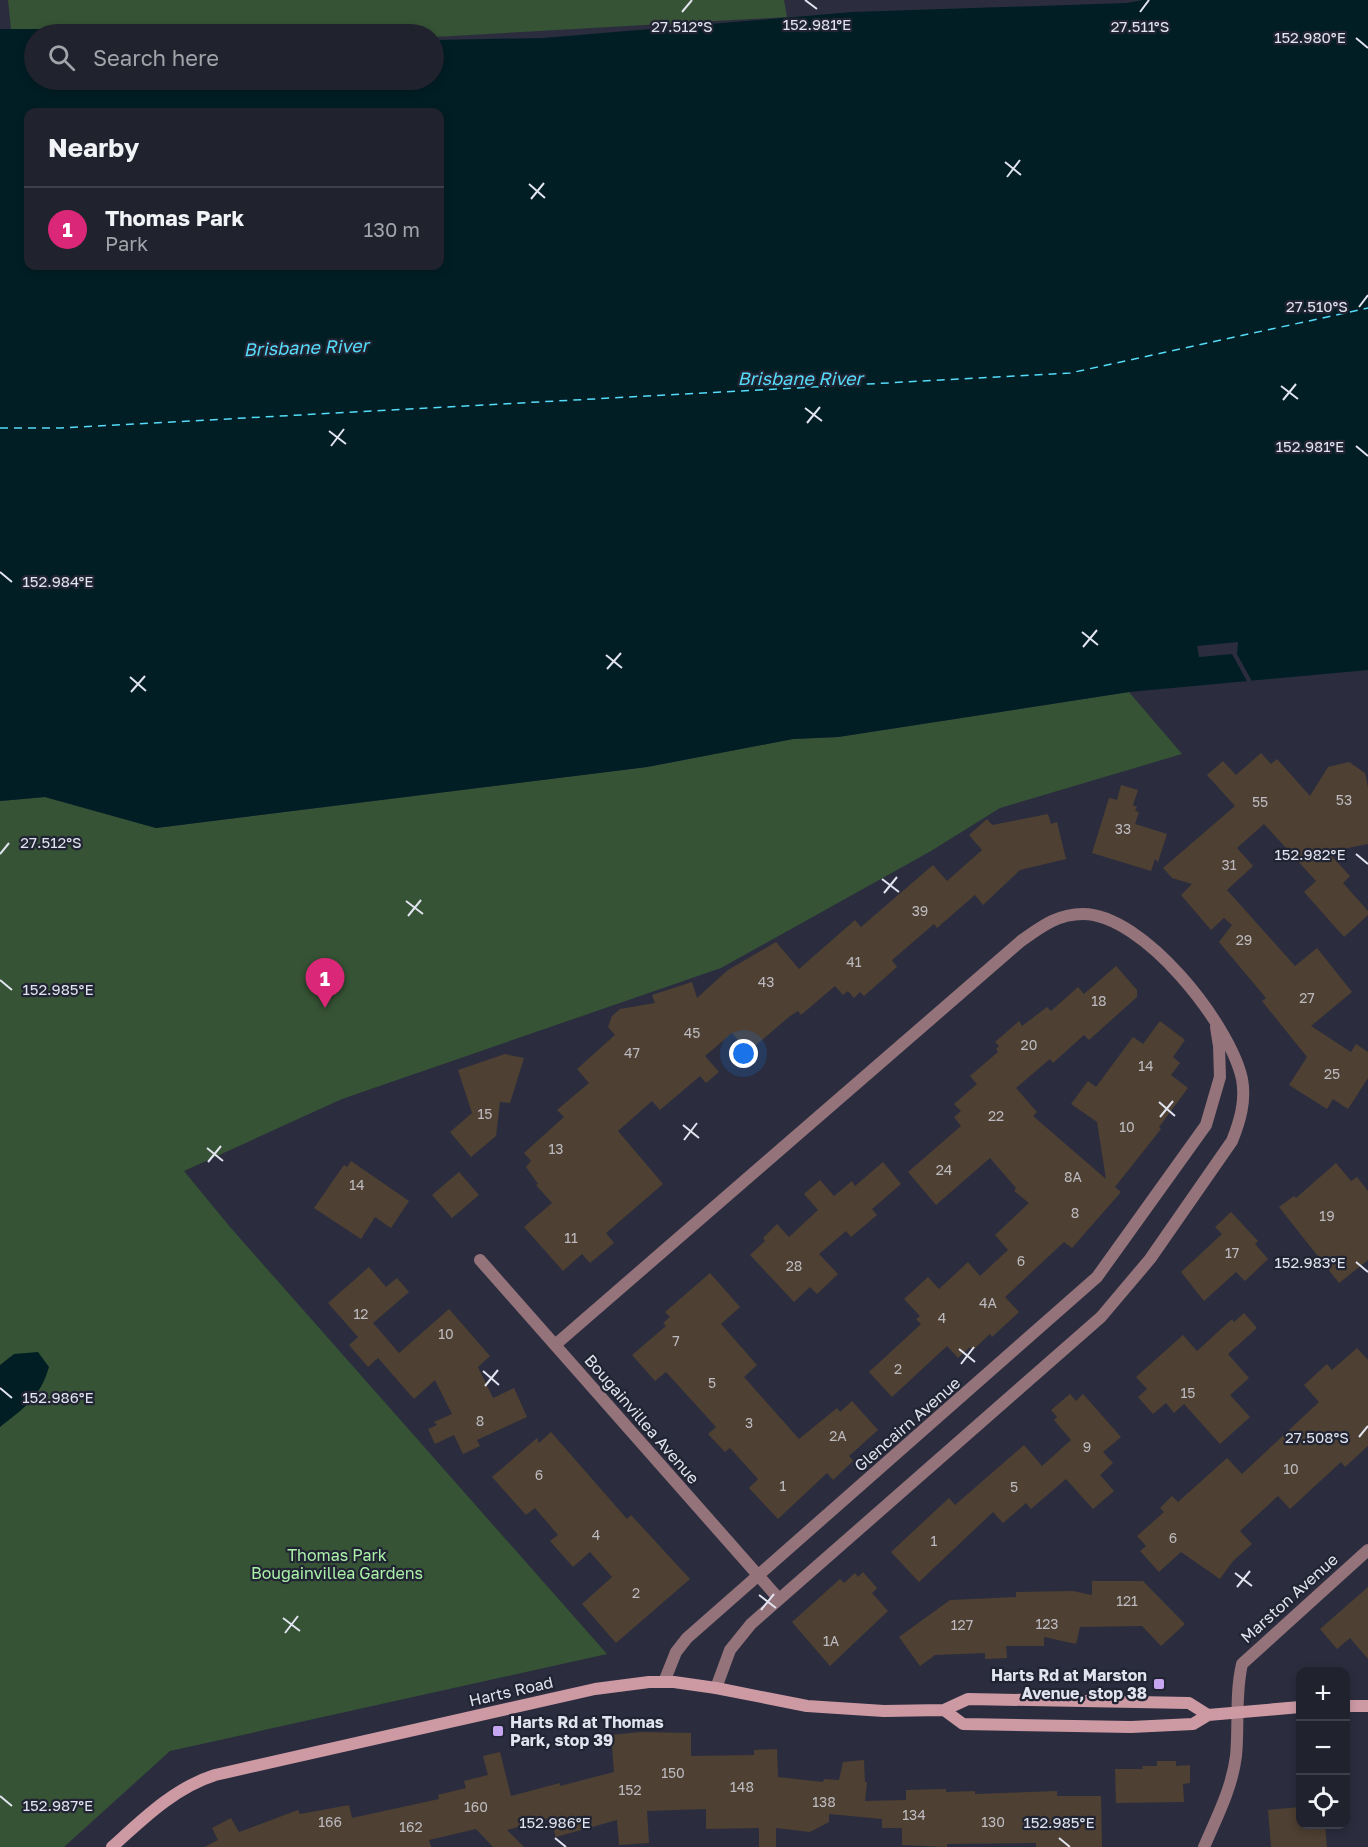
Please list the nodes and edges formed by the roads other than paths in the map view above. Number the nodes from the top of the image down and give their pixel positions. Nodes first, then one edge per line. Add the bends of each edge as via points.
1 (1213, 1018) junction
2 (480, 1260) dead end
3 (555, 1345) junction
4 (1368, 1550) edge
5 (758, 1576) junction
6 (779, 1599) junction
7 (664, 1682) junction
8 (716, 1688) junction
9 (1350, 1706) edge
10 (1368, 1706) edge
11 (1296, 1707) edge
12 (944, 1710) junction
13 (1238, 1712) junction
14 (1208, 1715) junction
15 (112, 1847) edge
16 (1204, 1847) edge

1 - 3 street, Glencairn Avenue via 1187,982 1139,935 1098,916 1054,918 1022,941
1 - 5 street, Glencairn Avenue via 1220,1065 1215,1100 1206,1125 1097,1277
1 - 6 street, Glencairn Avenue via 1233,1051 1242,1080 1239,1124 1226,1152 1144,1266 1107,1312
2 - 3 street, Bougainvillea Avenue
3 - 5 street, Bougainvillea Avenue
4 - 13 street, Marston Avenue via 1242,1664
5 - 6 street, Bougainvillea Avenue
5 - 7 street, Glencairn Avenue via 681,1645
6 - 8 street, Glencairn Avenue via 732,1647
7 - 8 street, Harts Road
7 - 15 street, Harts Road via 595,1689 224,1772 182,1789
8 - 12 street, Harts Road via 835,1709
9 - 10 street
11 - 13 street, Harts Road
12 - 14 street, Harts Road via 968,1699 1113,1700 1188,1703
12 - 14 street, Harts Road via 963,1724 1193,1724
13 - 14 street, Harts Road
13 - 16 street, Marston Avenue via 1231,1783

